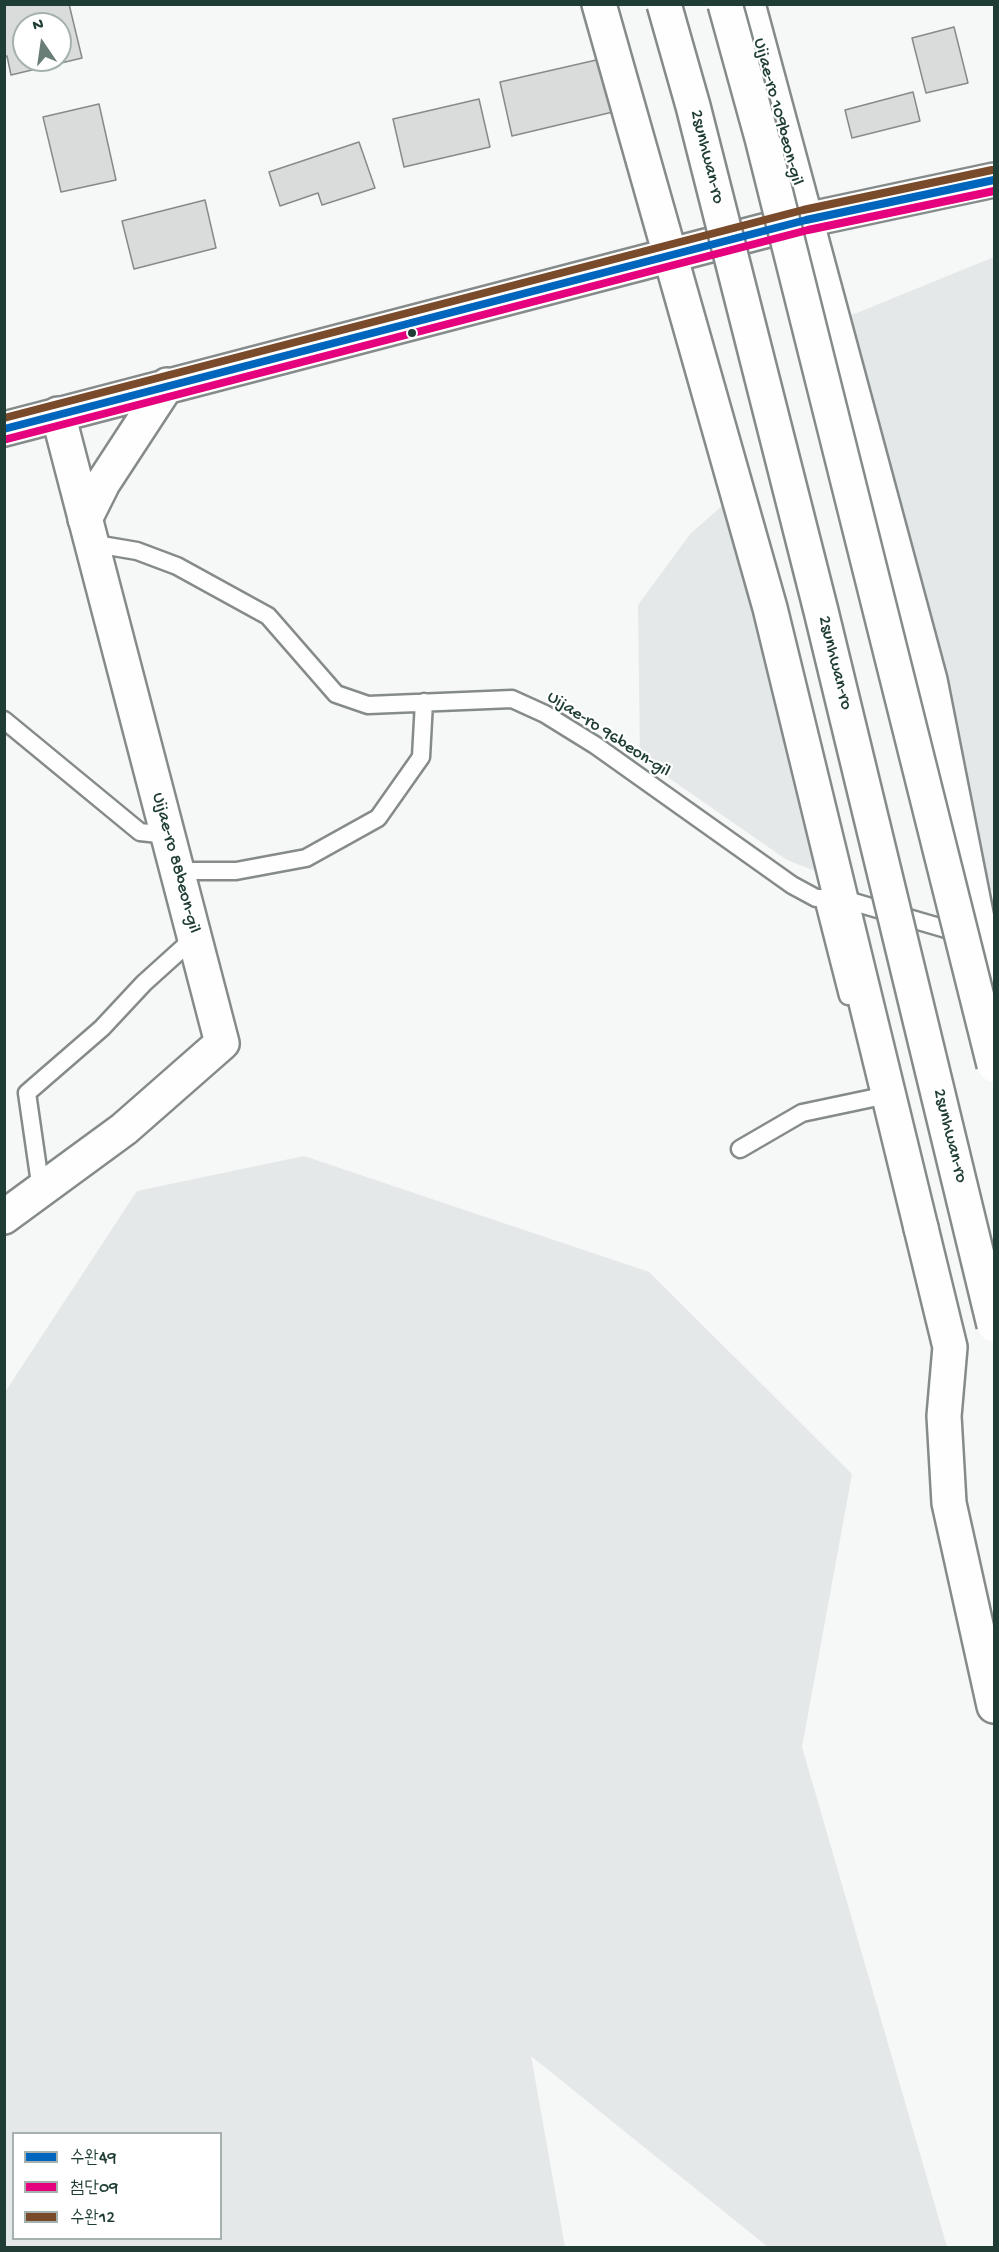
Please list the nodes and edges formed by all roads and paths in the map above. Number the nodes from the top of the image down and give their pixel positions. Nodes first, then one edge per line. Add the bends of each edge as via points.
1 (599, 4) edge
2 (664, 4) edge
3 (725, 4) edge
4 (748, 4) edge
5 (994, 180) edge
6 (806, 220) junction
7 (670, 254) junction
8 (167, 385) junction
9 (58, 414) junction
10 (4, 429) edge
11 (88, 531) junction
12 (424, 702) junction
13 (4, 720) edge
14 (168, 835) junction
15 (178, 871) junction
16 (831, 898) junction
17 (195, 937) junction
18 (988, 939) edge
19 (994, 989) edge
20 (994, 1065) edge
21 (873, 1098) junction
22 (740, 1149) dead end
23 (887, 1152) dead end
24 (41, 1190) junction
25 (4, 1217) edge
26 (994, 1324) edge
27 (994, 1706) edge

1 - 7 main road
2 - 26 main road, 2sunhwan-ro, bridge via 821,610
3 - 20 main road, bridge
4 - 6 main road, Uijae-ro 109beon-gil
5 - 6 main road
6 - 7 main road
6 - 18 main road, Uijae-ro 109beon-gil via 930,680
7 - 8 main road
7 - 16 main road via 770,608
8 - 9 main road
8 - 11 main road via 103,483
9 - 10 main road
9 - 11 main road, Uijae-ro 88beon-gil
11 - 12 lane, Uijae-ro 96beon-gil via 177,566 268,616 336,694 368,705
11 - 14 main road, Uijae-ro 88beon-gil
12 - 15 lane via 421,757 378,818 306,858 236,871
12 - 16 lane, Uijae-ro 96beon-gil via 512,699 545,714 792,885 816,898
13 - 14 lane via 140,832
14 - 15 main road, Uijae-ro 88beon-gil
15 - 17 main road, Uijae-ro 88beon-gil
16 - 18 lane, Uijae-ro 96beon-gil
16 - 21 lane
16 - 27 main road via 950,1347 944,1416 949,1503
17 - 24 lane via 102,1028 27,1093
17 - 24 main road, Uijae-ro 88beon-gil via 222,1043 124,1129
18 - 19 main road, Uijae-ro 109beon-gil
21 - 22 lane via 802,1113
21 - 23 lane
24 - 25 main road, Uijae-ro 88beon-gil

